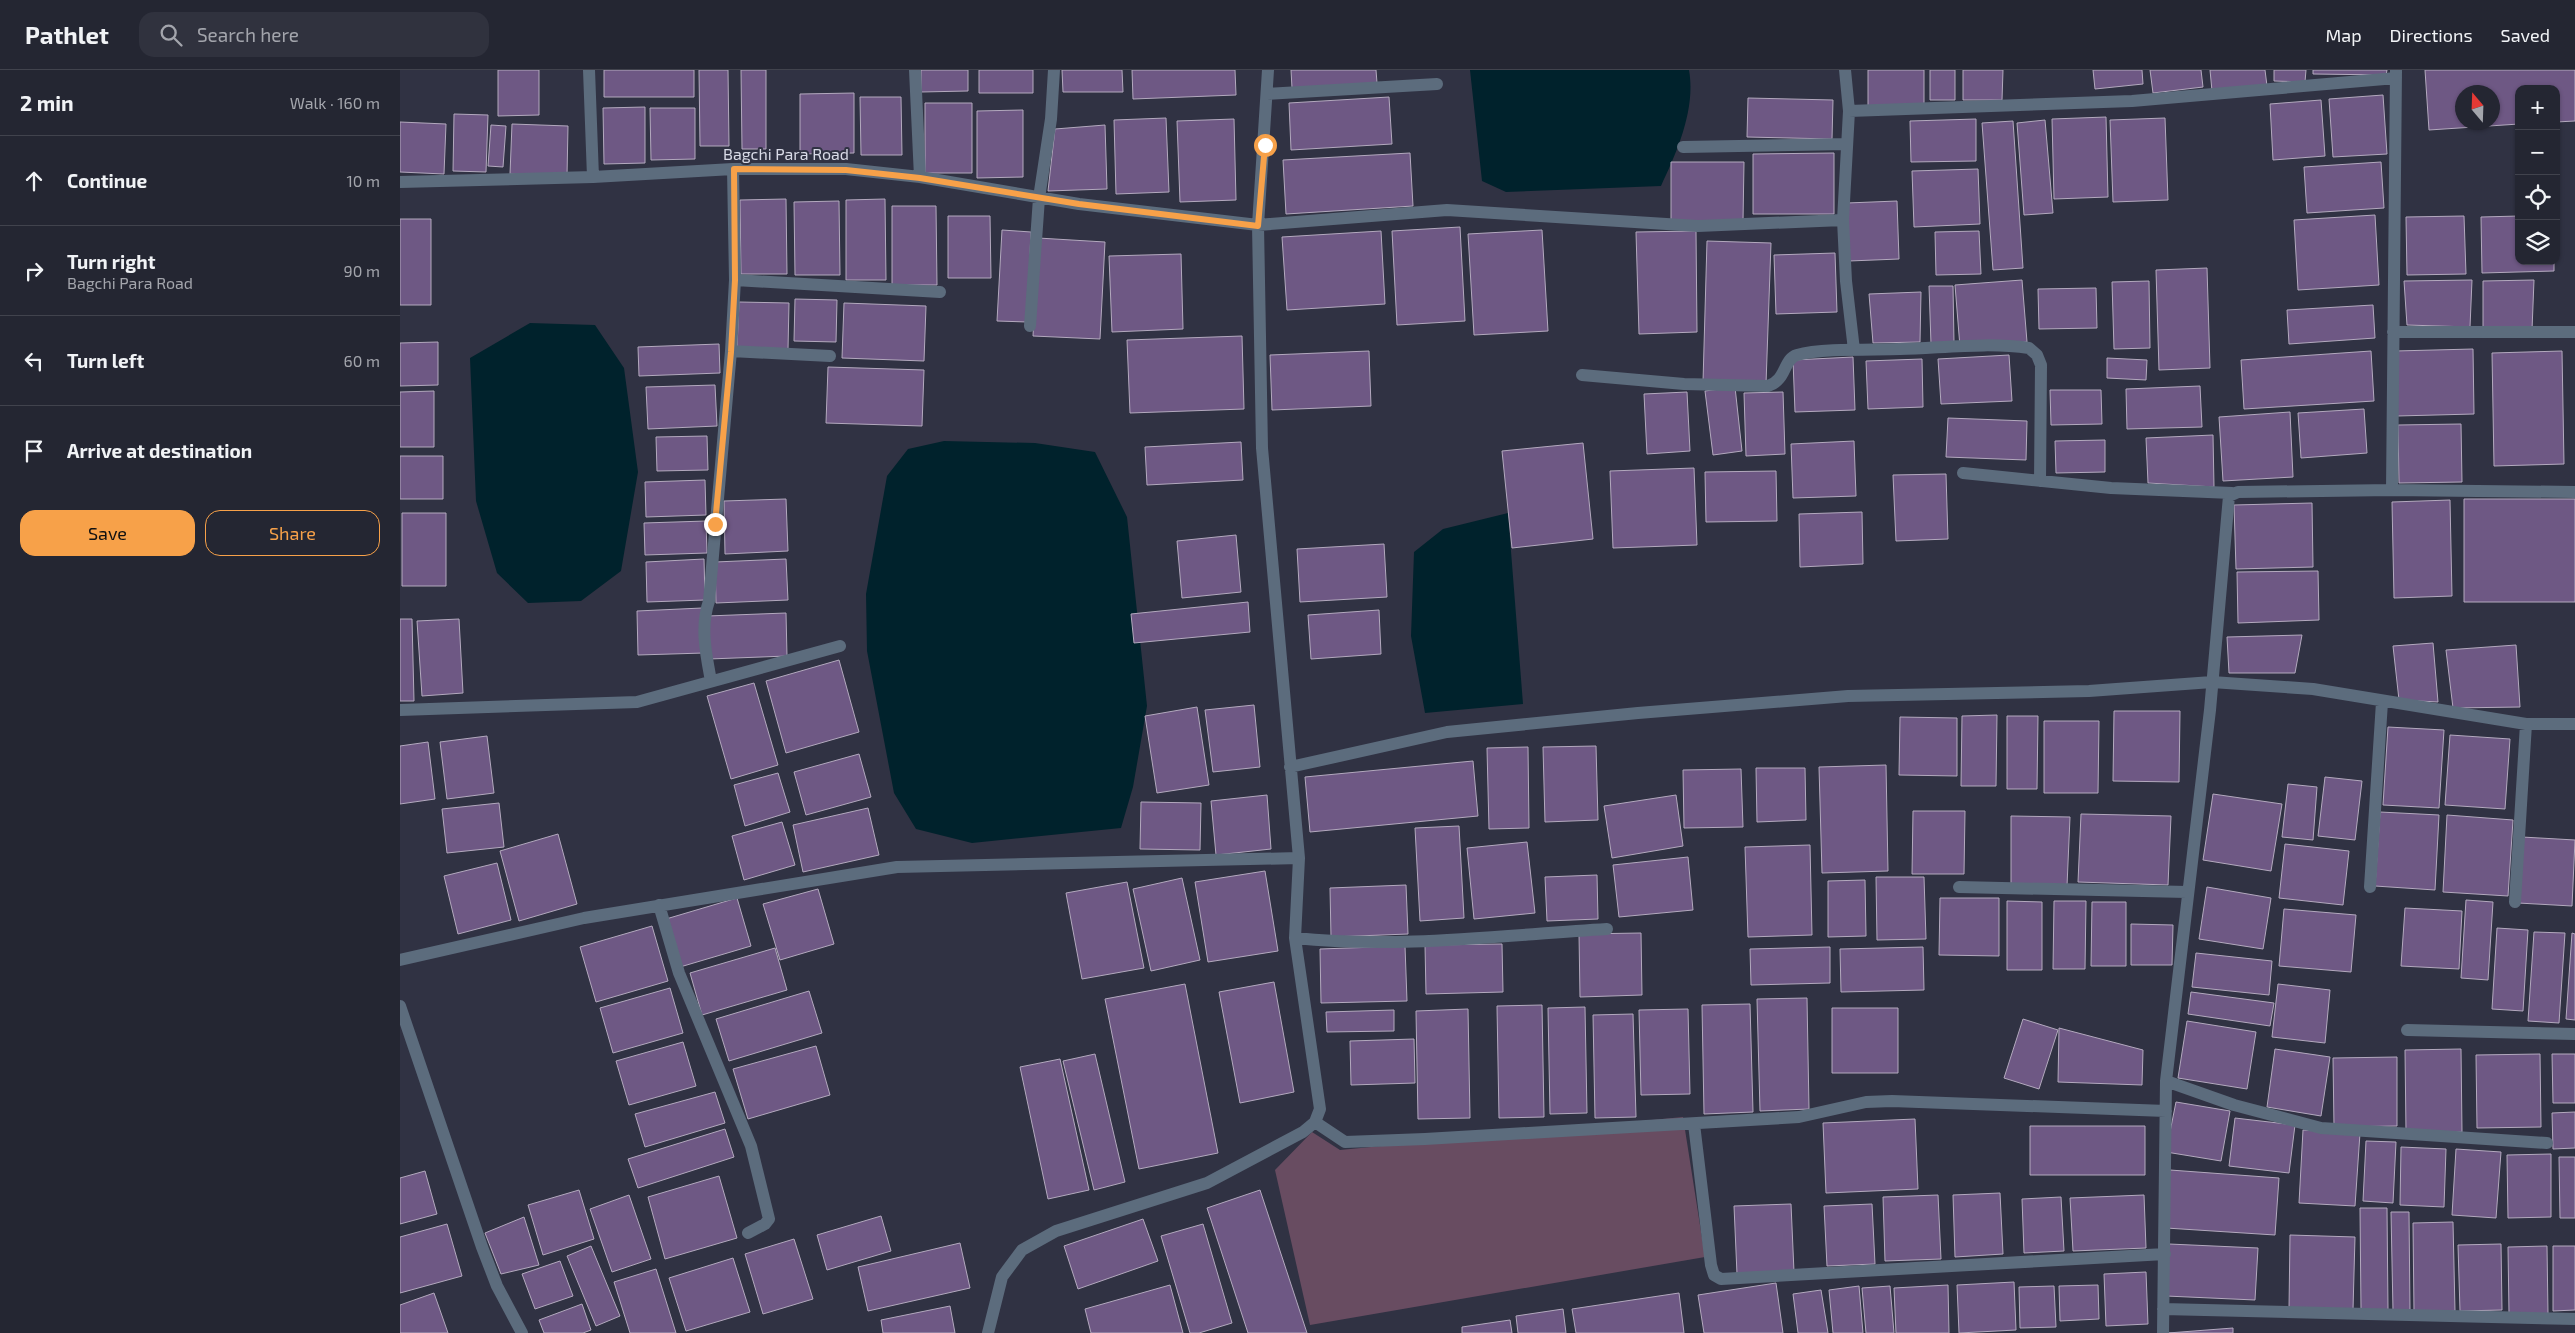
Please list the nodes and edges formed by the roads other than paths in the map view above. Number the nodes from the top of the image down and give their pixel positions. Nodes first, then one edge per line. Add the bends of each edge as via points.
1 (589, 70) edge
2 (916, 70) edge
3 (1054, 70) edge
4 (1268, 70) edge
5 (1845, 70) edge
6 (2396, 74) edge
7 (1437, 84) dead end
8 (1267, 94) junction
9 (1849, 111) junction
10 (1847, 144) junction
11 (1683, 147) dead end
12 (734, 169) junction
13 (593, 177) junction
14 (920, 178) junction
15 (400, 182) edge
16 (1039, 198) junction
17 (1843, 220) junction
18 (1258, 226) junction
19 (735, 280) junction
20 (940, 292) dead end
21 (1030, 326) dead end
22 (2393, 332) junction
23 (2575, 332) edge
24 (1854, 350) junction
25 (731, 352) junction
26 (830, 356) dead end
27 (1582, 375) dead end
28 (1963, 473) dead end
29 (2040, 481) junction
30 (2392, 490) junction
31 (2575, 492) edge
32 (2232, 493) junction
33 (840, 646) dead end
34 (711, 681) junction
35 (2212, 682) junction
36 (2382, 702) junction
37 (400, 710) edge
38 (2526, 724) junction
39 (2575, 724) edge
40 (1290, 767) junction
41 (1300, 858) junction
42 (1959, 887) dead end
43 (2370, 887) dead end
44 (2187, 892) junction
45 (2515, 902) dead end
46 (659, 905) junction
47 (1607, 928) dead end
48 (1295, 938) junction
49 (400, 960) edge
50 (400, 1006) edge
51 (2407, 1030) dead end
52 (2575, 1034) edge
53 (2166, 1081) junction
54 (2166, 1111) junction
55 (1315, 1122) junction
56 (1694, 1124) junction
57 (2547, 1144) dead end
58 (748, 1233) dead end
59 (2165, 1254) junction
60 (2163, 1309) junction
61 (2575, 1319) edge
62 (522, 1333) edge
63 (988, 1333) edge
64 (2163, 1333) edge

1 - 13 street
2 - 14 street
3 - 16 street via 1051,119
4 - 8 street
5 - 9 street
6 - 9 street via 2132,101
6 - 22 street
7 - 8 street
8 - 18 street
9 - 10 street
10 - 11 street
10 - 17 street
12 - 13 street, Bagchi Para Road
12 - 14 street, Bagchi Para Road via 846,170
12 - 19 street
13 - 15 street, Bagchi Para Road
14 - 16 street, Bagchi Para Road
16 - 18 street, Bagchi Para Road
16 - 21 street
17 - 18 street, Bagchi Para Road via 1698,226 1447,210
17 - 24 street
18 - 40 street via 1262,448
19 - 20 street
19 - 25 street
22 - 23 street
22 - 30 street
24 - 27 street via 1793,357 1777,383 1768,386 1684,384
24 - 29 street via 2030,348 2041,365
25 - 26 street
25 - 34 street via 709,601 704,615 705,650
28 - 29 street
29 - 32 street via 2111,488
30 - 31 street
30 - 32 street
32 - 35 street via 2229,496
33 - 34 street
34 - 37 street via 637,702
35 - 36 street via 2313,689
35 - 40 street via 2089,691 1848,696 1638,713 1447,732
35 - 44 street
36 - 38 street
36 - 43 street
38 - 39 street
38 - 45 street
40 - 41 street
41 - 46 street via 897,868
41 - 48 street
42 - 44 street
44 - 53 street
46 - 49 street via 584,918
46 - 58 street via 679,974 751,1146 769,1212 765,1224
47 - 48 street via 1412,941 1341,943
48 - 55 street via 1320,1109
50 - 62 street via 482,1247
51 - 52 street
53 - 54 street
53 - 57 street via 2234,1105 2321,1128
54 - 56 street via 1892,1101 1866,1102 1799,1117
54 - 59 street
55 - 56 street via 1345,1142
55 - 63 street via 1207,1182 1056,1230 1022,1250 1002,1277
56 - 59 street via 1711,1265 1714,1274 1721,1279
59 - 60 street
60 - 61 street
60 - 64 street

